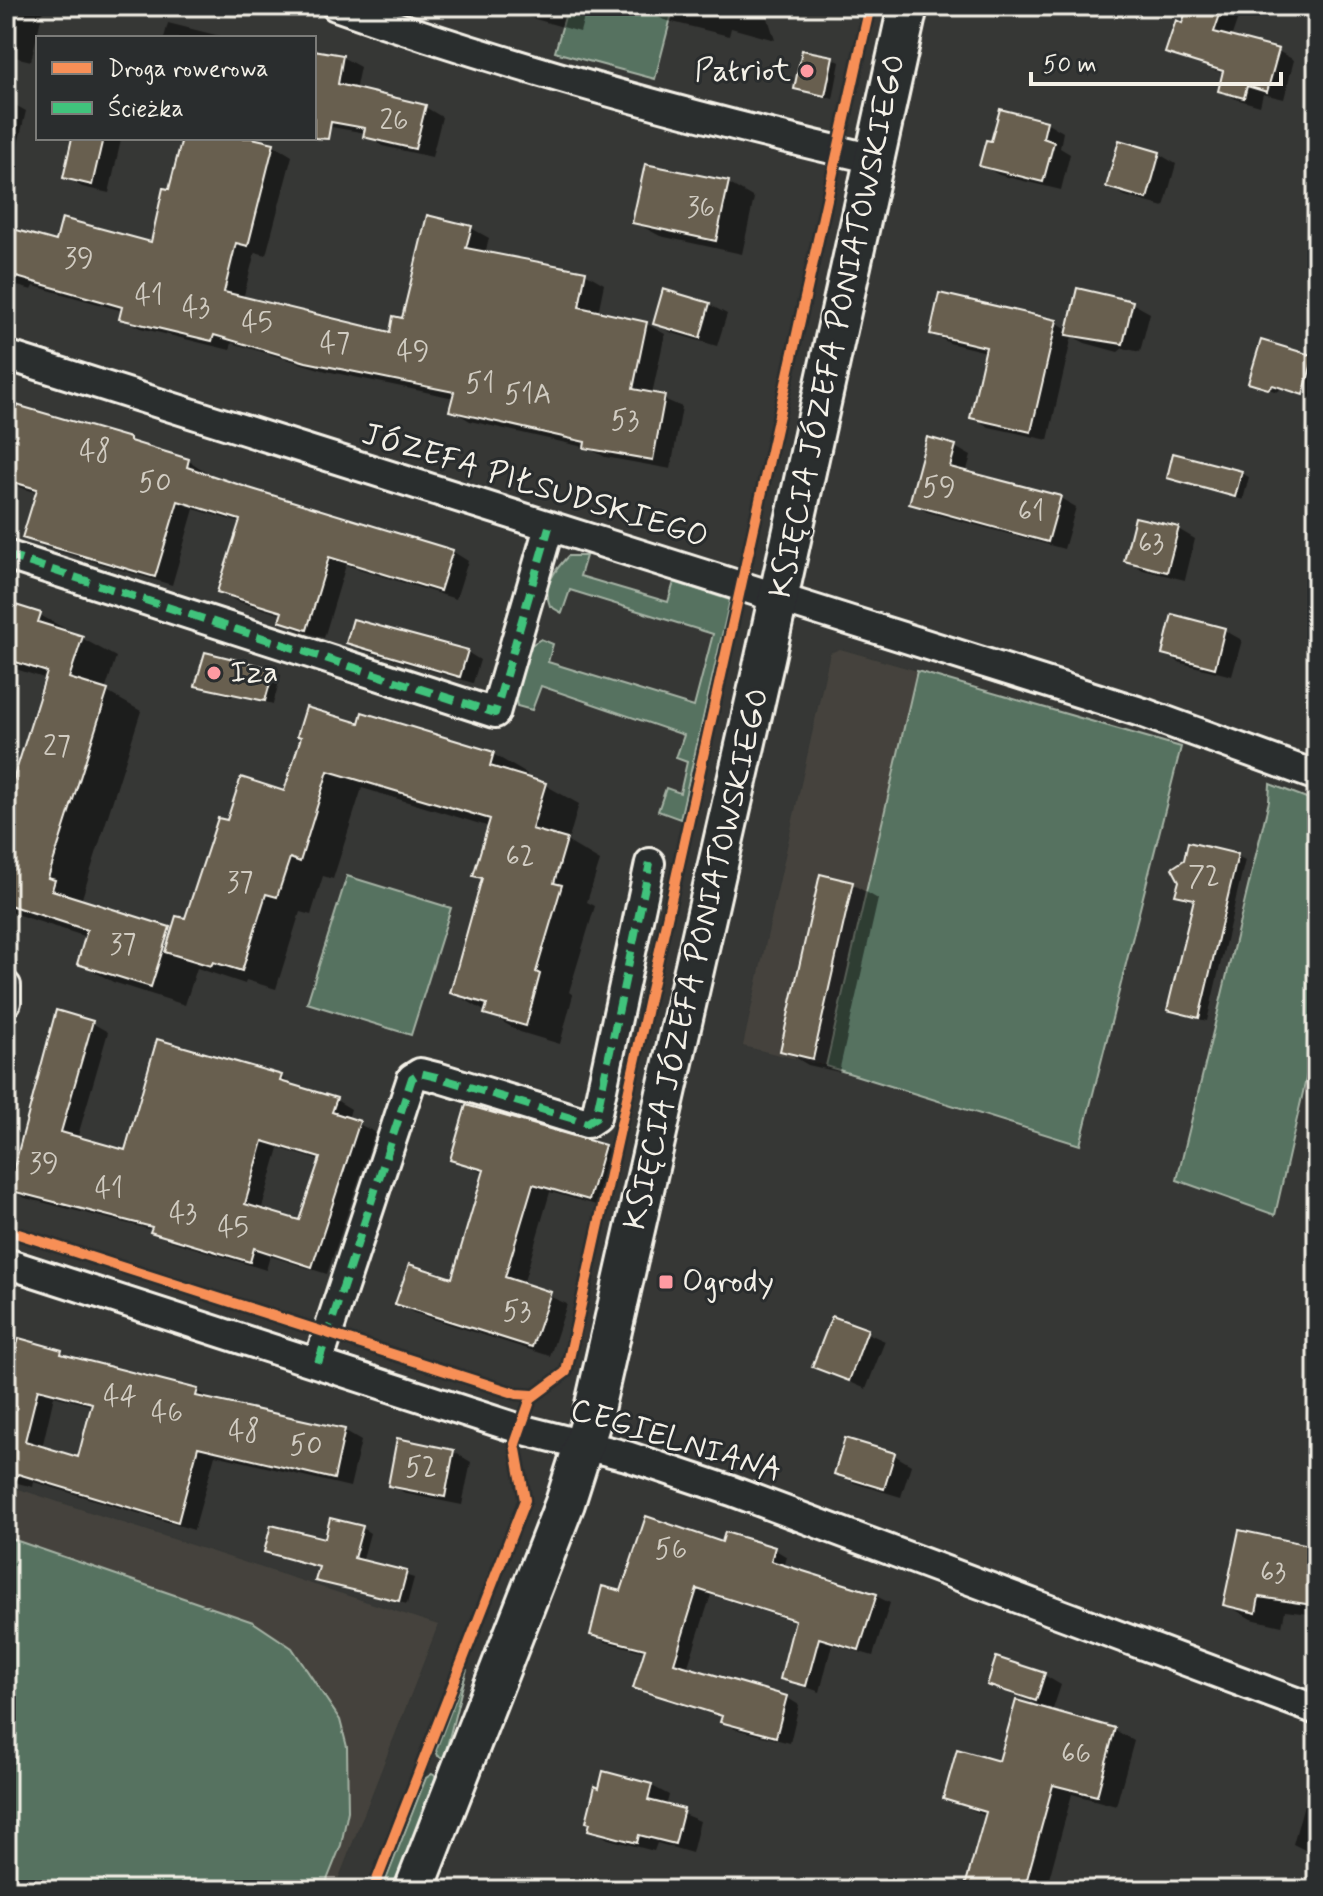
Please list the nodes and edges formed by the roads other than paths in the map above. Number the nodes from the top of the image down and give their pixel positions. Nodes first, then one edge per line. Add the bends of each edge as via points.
1 (336, 6) edge
2 (908, 6) edge
3 (874, 159) junction
4 (6, 355) edge
5 (549, 527) junction
6 (6, 555) edge
7 (778, 600) junction
8 (1317, 776) edge
9 (650, 863) dead end
10 (6, 986) edge
11 (6, 1002) edge
12 (6, 1263) edge
13 (318, 1363) junction
14 (584, 1446) junction
15 (1317, 1710) edge
16 (414, 1890) edge

1 - 3 street via 473,54 640,103
2 - 3 street, KSIĘCIA JÓZEFA PONIATOWSKIEGO
3 - 7 street, KSIĘCIA JÓZEFA PONIATOWSKIEGO
4 - 5 street, JÓZEFA PIŁSUDSKIEGO
5 - 6 street via 495,713
5 - 7 street, JÓZEFA PIŁSUDSKIEGO
7 - 8 street, JÓZEFA PIŁSUDSKIEGO via 1144,713
7 - 14 street, KSIĘCIA JÓZEFA PONIATOWSKIEGO
9 - 13 street via 596,1117 587,1123 430,1075 412,1078
10 - 11 street
12 - 13 street, CEGIELNIANA
13 - 14 street, CEGIELNIANA
14 - 15 street, CEGIELNIANA via 732,1491
14 - 16 street, KSIĘCIA JÓZEFA PONIATOWSKIEGO

